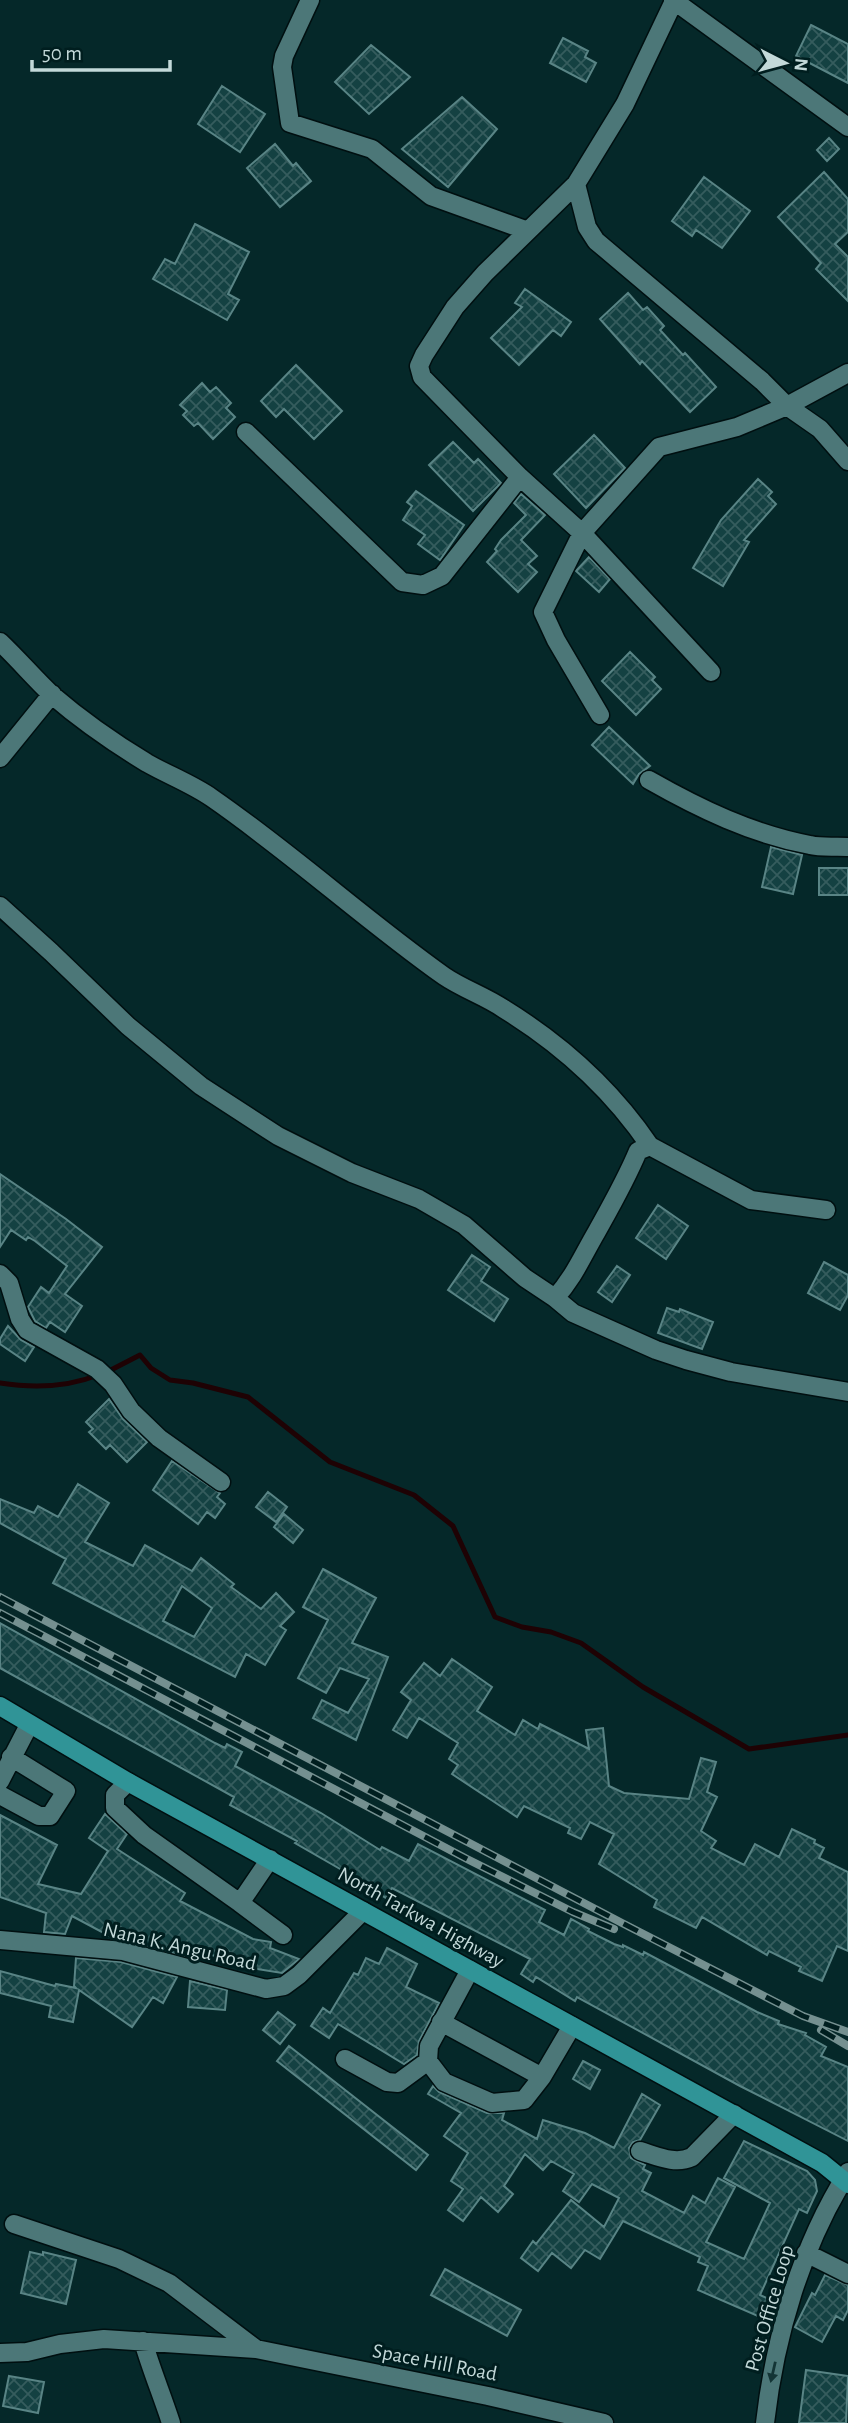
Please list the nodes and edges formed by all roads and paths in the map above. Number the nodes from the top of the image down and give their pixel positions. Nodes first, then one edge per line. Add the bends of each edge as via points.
1 (310, 0) edge
2 (674, 0) edge
3 (848, 127) edge
4 (576, 184) junction
5 (528, 231) junction
6 (848, 373) edge
7 (787, 406) junction
8 (246, 432) dead end
9 (848, 461) edge
10 (520, 477) junction
11 (582, 533) junction
12 (0, 642) edge
13 (711, 672) dead end
14 (52, 694) junction
15 (600, 715) dead end
16 (0, 758) edge
17 (649, 780) dead end
18 (848, 847) edge
19 (0, 906) edge
20 (649, 1146) junction
21 (826, 1210) dead end
22 (0, 1274) edge
23 (555, 1298) junction
24 (848, 1392) edge
25 (220, 1482) dead end
26 (0, 1706) edge
27 (29, 1725) junction
28 (11, 1757) junction
29 (0, 1781) edge
30 (128, 1782) junction
31 (0, 1795) edge
32 (270, 1859) junction
33 (240, 1903) junction
34 (363, 1912) junction
35 (283, 1935) dead end
36 (0, 1940) edge
37 (470, 1970) junction
38 (442, 2022) junction
39 (572, 2026) junction
40 (345, 2059) dead end
41 (428, 2061) junction
42 (542, 2077) junction
43 (734, 2114) junction
44 (640, 2151) dead end
45 (847, 2176) edge
46 (14, 2224) dead end
47 (806, 2253) junction
48 (848, 2274) edge
49 (144, 2341) junction
50 (256, 2349) junction
51 (0, 2353) edge
52 (171, 2423) edge
53 (604, 2423) edge
54 (765, 2423) edge

1 - 5 street via 282,67 290,123 372,149 432,196
2 - 3 street
2 - 4 street via 625,104
4 - 5 street
4 - 7 street via 587,227 596,241
5 - 10 street via 455,307 419,366 422,377
6 - 7 street
7 - 9 street via 820,429
7 - 11 street via 737,427 659,447
8 - 10 street via 402,582 423,585 442,576
10 - 11 street
11 - 13 street
11 - 15 street via 543,612
12 - 14 street
14 - 16 street
14 - 20 street via 147,762 210,796 455,984 502,1007 553,1041 632,1120
17 - 18 street via 719,817 764,833 812,846
19 - 23 street via 128,1027 201,1086 278,1136 352,1173 419,1199 464,1225
20 - 21 street via 751,1200
20 - 23 street via 638,1152 572,1280
22 - 25 street via 9,1283 27,1330 97,1369 159,1438
23 - 24 street via 573,1313 687,1360
26 - 27 main road, North Tarkwa Highway
27 - 28 street
27 - 30 main road, North Tarkwa Highway
28 - 29 street
28 - 31 street via 66,1791 50,1816 39,1816
30 - 32 main road, North Tarkwa Highway
30 - 33 street via 115,1794 115,1808 144,1835
32 - 33 street
32 - 34 main road, North Tarkwa Highway
33 - 35 street
34 - 36 street, Nana K. Angu Road via 299,1975 284,1986 266,1989 123,1951
34 - 37 main road, North Tarkwa Highway
37 - 38 street
37 - 39 main road, North Tarkwa Highway
38 - 41 street via 429,2046
38 - 42 street
39 - 42 street
39 - 43 main road, North Tarkwa Highway
40 - 41 street via 387,2082 398,2083
41 - 42 street via 444,2082 492,2103 524,2100
43 - 44 street via 684,2161
43 - 45 main road, North Tarkwa Highway
45 - 47 street, Post Office Loop
46 - 50 street via 119,2259 169,2283
47 - 48 street
47 -> 54 street, Post Office Loop via 768,2393
49 - 50 street, Space Hill Road
49 - 51 street, Space Hill Road via 104,2339
49 - 52 street
50 - 53 street, Space Hill Road

